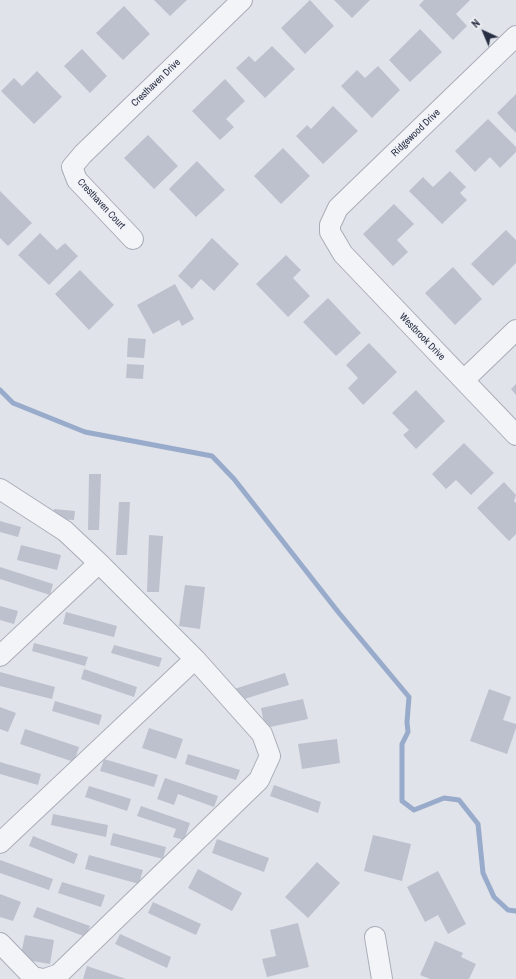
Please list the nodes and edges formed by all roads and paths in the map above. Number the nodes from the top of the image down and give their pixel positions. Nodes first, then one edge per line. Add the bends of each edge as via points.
1 (242, 0) edge
2 (516, 36) edge
3 (72, 167) joint
4 (331, 237) joint
5 (133, 238) dead end
6 (516, 330) edge
7 (464, 380) junction
8 (516, 435) edge
9 (0, 490) edge
10 (99, 563) junction
11 (0, 656) edge
12 (195, 659) junction
13 (0, 842) edge
14 (375, 937) dead end
15 (0, 943) edge
16 (44, 979) edge
17 (382, 979) edge

1 - 3 street, Cresthaven Drive
2 - 4 street, Ridgewood Drive via 338,208 330,224
3 - 5 street, Cresthaven Court via 77,180
4 - 7 street, Westbrook Drive via 343,254
6 - 7 street
7 - 8 street, Westbrook Drive
9 - 10 street via 65,531
10 - 11 street
10 - 12 street
12 - 13 street
12 - 16 street via 262,734 270,756 262,775 59,974
14 - 17 street
15 - 16 street via 33,977

